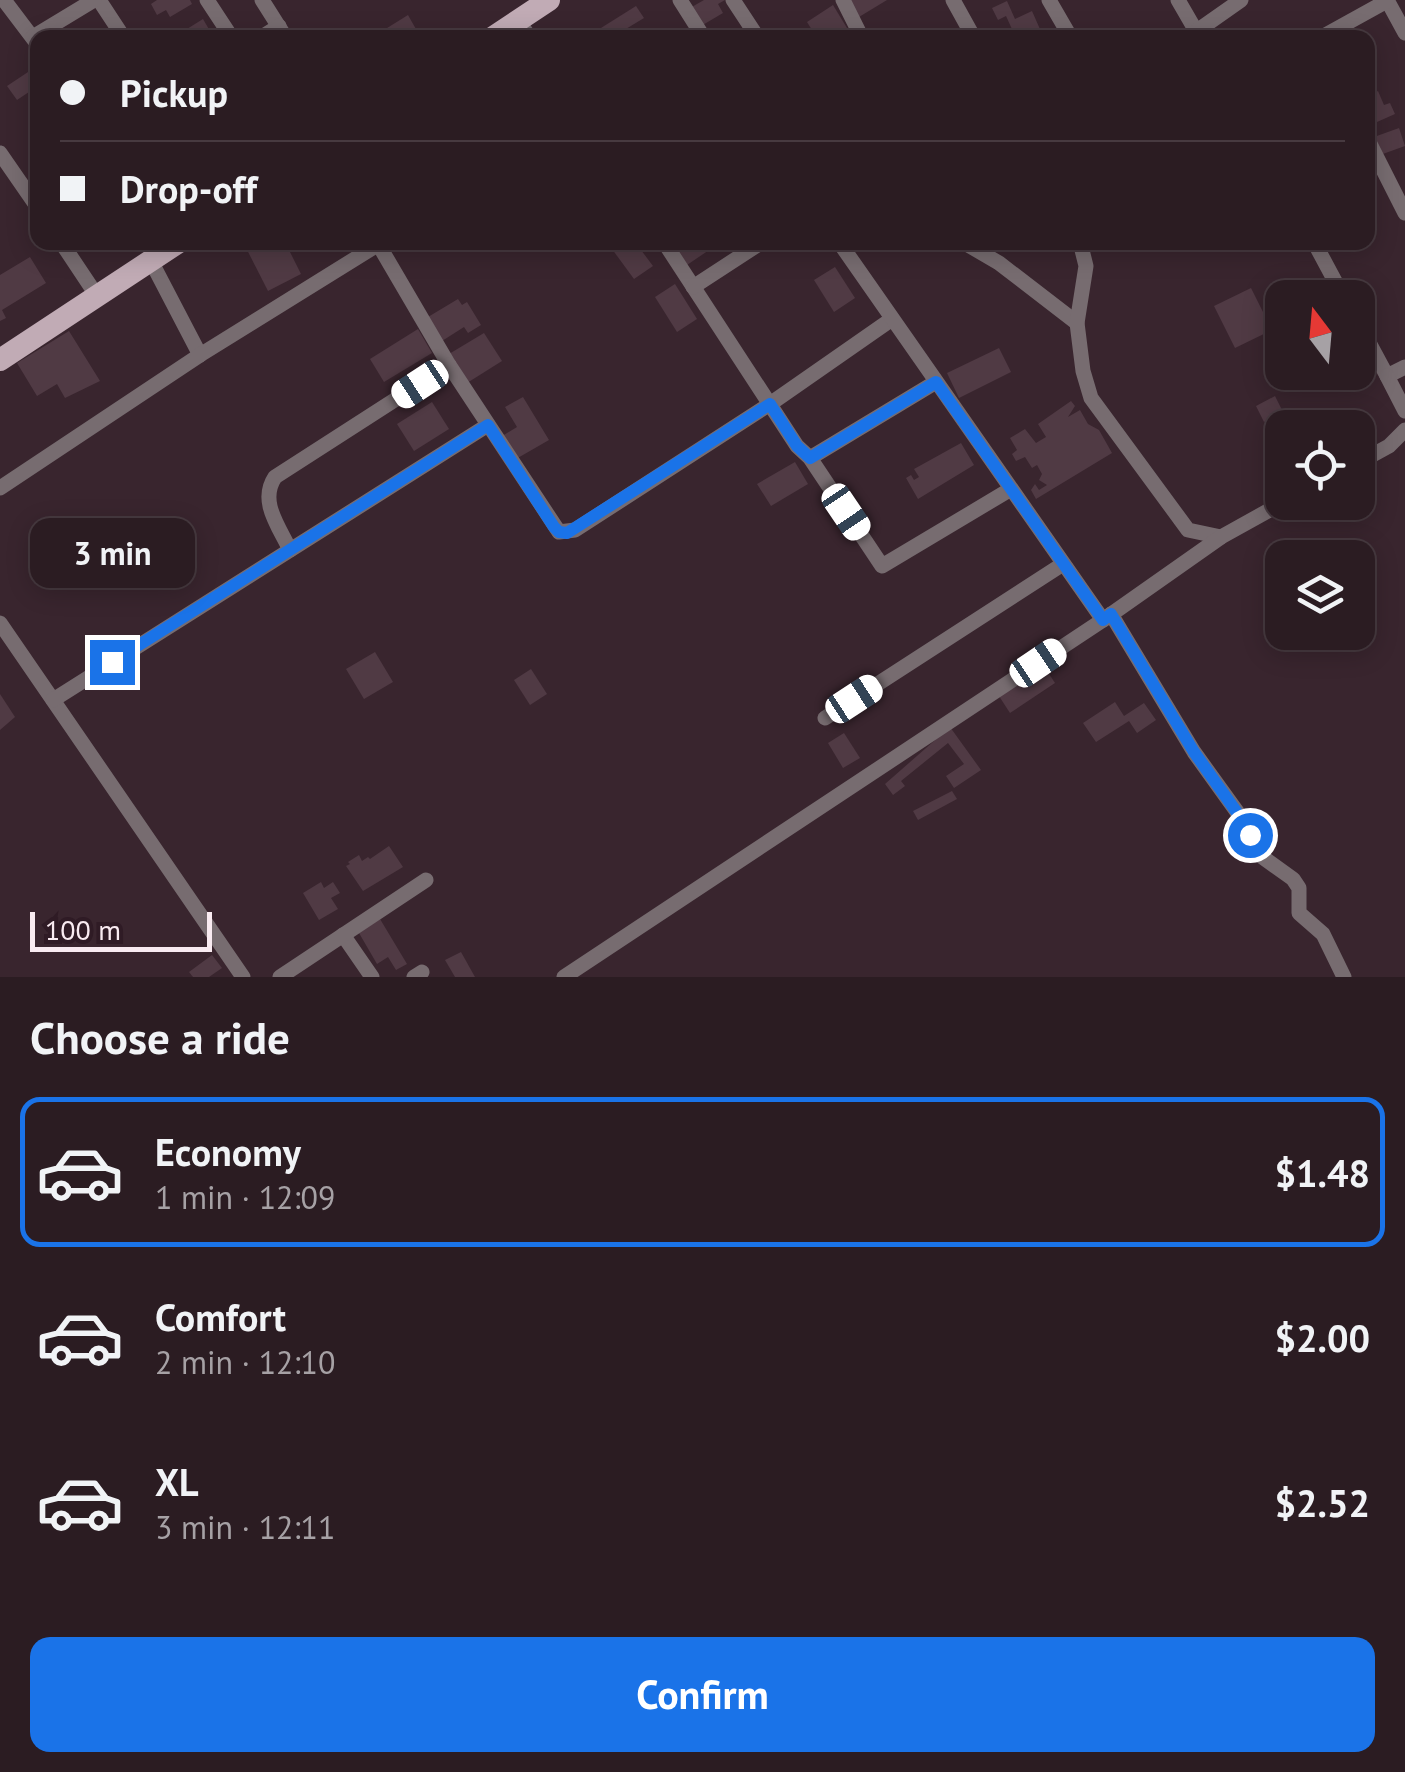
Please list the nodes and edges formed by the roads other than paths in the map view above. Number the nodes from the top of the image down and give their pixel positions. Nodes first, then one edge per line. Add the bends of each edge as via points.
1 (4, 0) edge
2 (96, 0) edge
3 (207, 0) edge
4 (262, 0) edge
5 (549, 0) edge
6 (680, 0) edge
7 (733, 0) edge
8 (843, 0) edge
9 (953, 0) edge
10 (1048, 0) edge
11 (1178, 0) edge
12 (1241, 0) edge
13 (1387, 1) edge
14 (524, 29) edge
15 (51, 30) edge
16 (118, 30) edge
17 (227, 30) edge
18 (281, 30) edge
19 (698, 30) edge
20 (753, 30) edge
21 (858, 30) edge
22 (970, 30) edge
23 (1066, 30) edge
24 (1193, 30) edge
25 (1202, 30) edge
26 (1334, 30) edge
27 (1405, 32) edge
28 (30, 34) edge
29 (0, 152) edge
30 (1375, 154) edge
31 (30, 187) edge
32 (1405, 213) edge
33 (66, 250) edge
34 (165, 250) edge
35 (368, 250) edge
36 (383, 250) edge
37 (669, 250) edge
38 (750, 250) edge
39 (844, 250) edge
40 (977, 250) edge
41 (1082, 250) edge
42 (1318, 250) edge
43 (151, 261) junction
44 (1334, 280) edge
45 (693, 287) junction
46 (97, 296) junction
47 (892, 319) junction
48 (1077, 323) junction
49 (1375, 354) edge
50 (200, 355) junction
51 (0, 360) edge
52 (449, 365) junction
53 (1405, 367) edge
54 (1387, 376) junction
55 (936, 382) junction
56 (770, 404) junction
57 (1405, 411) edge
58 (488, 425) junction
59 (1405, 430) edge
60 (1375, 453) edge
61 (810, 458) junction
62 (0, 488) edge
63 (1011, 489) junction
64 (1265, 513) edge
65 (1221, 537) junction
66 (290, 550) junction
67 (1064, 564) junction
68 (1107, 617) junction
69 (0, 623) edge
70 (53, 700) junction
71 (824, 718) dead end
72 (426, 880) dead end
73 (343, 936) junction
74 (243, 977) edge
75 (280, 977) edge
76 (372, 977) edge
77 (564, 977) edge
78 (1344, 977) edge

1 - 28 street
2 - 15 street
2 - 16 street
3 - 17 street
4 - 18 street
5 - 14 main road
6 - 19 street
7 - 20 street
8 - 21 street
9 - 22 street
10 - 23 street
11 - 24 street
12 - 25 street
13 - 26 street
13 - 27 street
29 - 31 street
30 - 32 street
33 - 46 street
34 - 43 main road
35 - 50 street
36 - 52 street
37 - 45 street
38 - 45 street
39 - 47 street
40 - 48 street
41 - 48 street via 1086,266
42 - 44 street
43 - 46 main road
43 - 50 street
45 - 56 street
46 - 51 main road
47 - 55 street
47 - 56 street
48 - 65 street via 1082,371 1113,432 1188,530
49 - 54 street
50 - 62 street
52 - 58 street
52 - 66 street via 275,476 266,498
53 - 54 street
54 - 57 street
55 - 61 street
55 - 63 street
56 - 58 street via 567,533 554,527
56 - 61 street
58 - 66 street
59 - 60 street
61 - 63 street via 882,566
63 - 67 street
64 - 65 street
65 - 68 street
66 - 70 street
67 - 68 street
67 - 71 street
68 - 77 street
68 - 78 street via 1248,828 1258,854 1299,888 1298,913 1322,934
69 - 70 street
70 - 74 street
72 - 73 street
73 - 75 street
73 - 76 street

